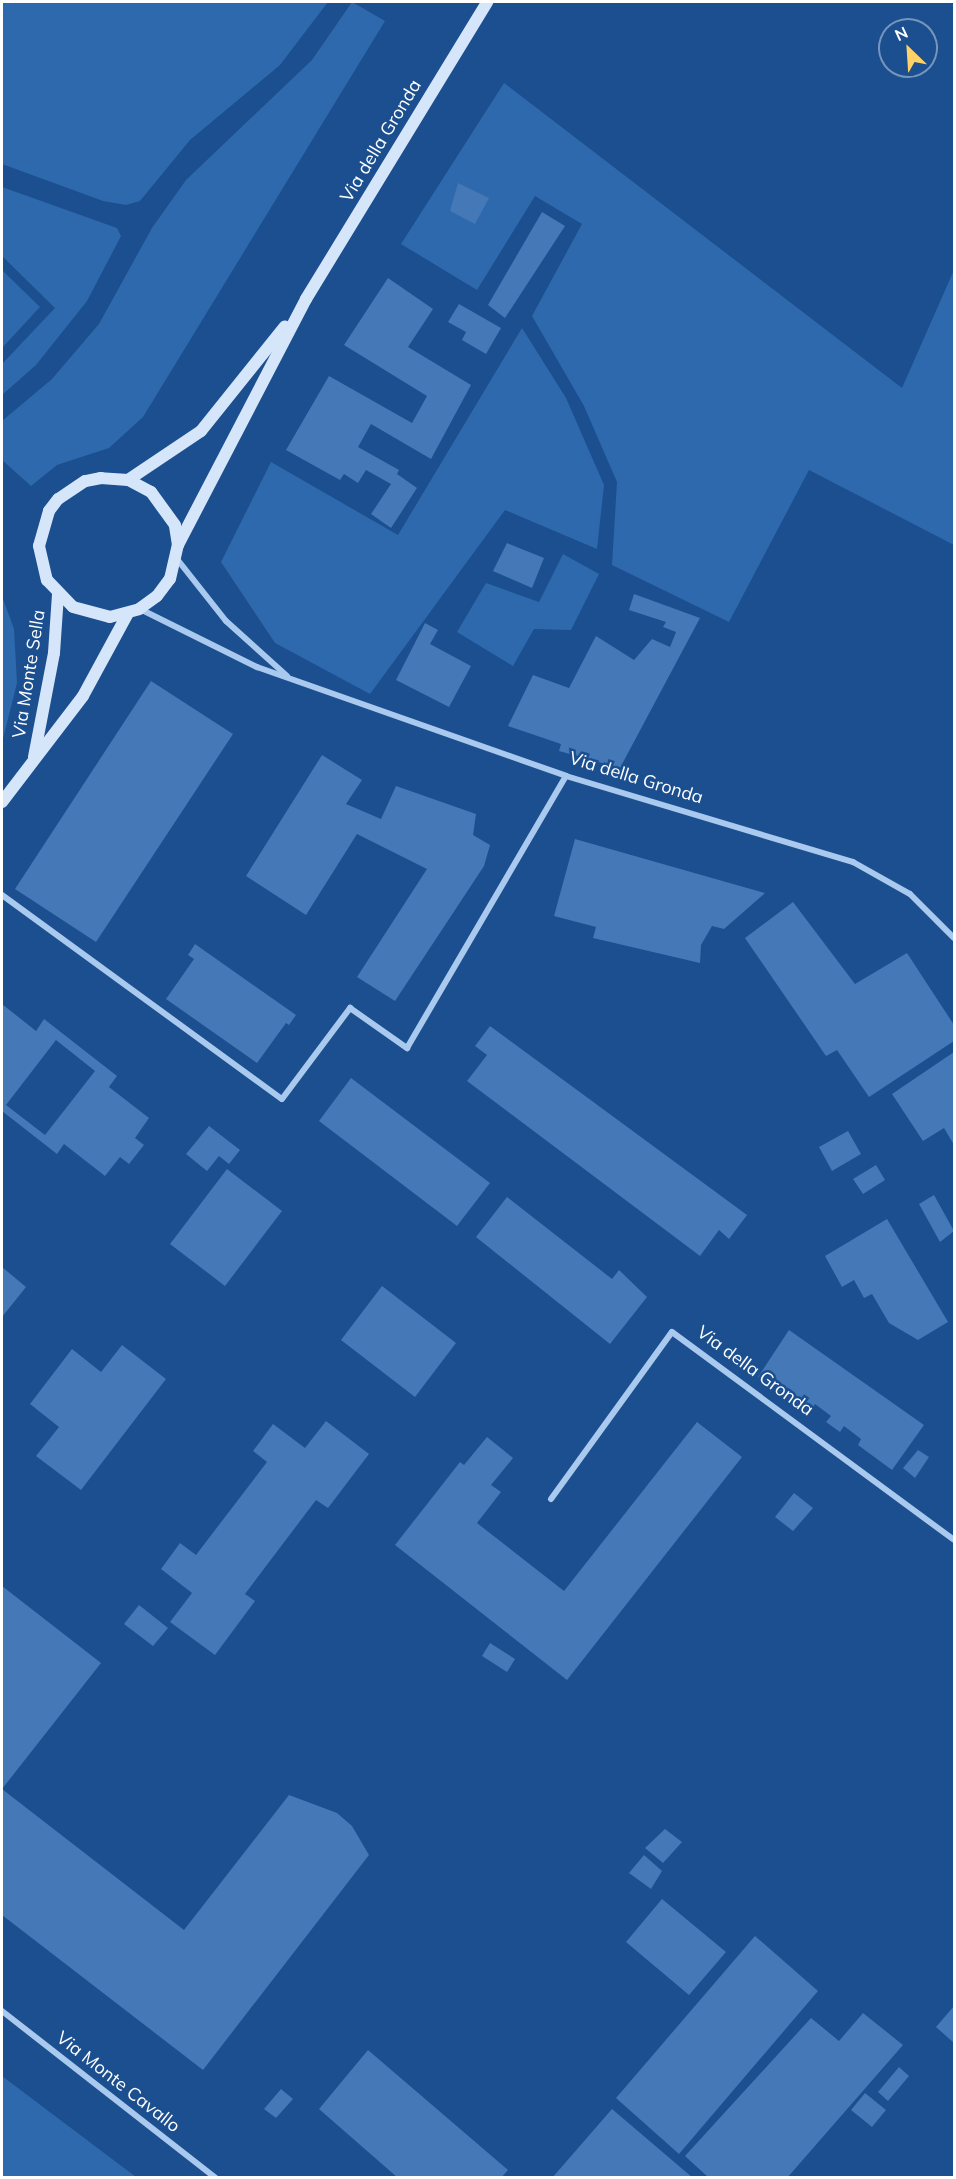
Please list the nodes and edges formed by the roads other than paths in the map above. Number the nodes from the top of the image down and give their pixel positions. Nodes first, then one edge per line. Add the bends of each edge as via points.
1 (487, 2) edge
2 (306, 299) junction
3 (128, 480) junction
4 (178, 545) junction
5 (177, 559) junction
6 (58, 595) junction
7 (134, 611) junction
8 (290, 679) junction
9 (34, 759) junction
10 (566, 776) junction
11 (2, 802) edge
12 (2, 895) edge
13 (954, 938) edge
14 (551, 1499) dead end
15 (954, 1540) edge
16 (2, 2012) edge
17 (216, 2178) edge

1 - 2 street, Via della Gronda
2 - 3 street, Via della Gronda via 201,431
2 - 4 street, Via della Gronda
3 - 4 street via 151,492 165,507 175,525
3 - 6 street via 86,481 58,499 49,511 40,537 41,564
4 - 5 street
5 - 7 street via 157,596
5 - 8 street, Via della Gronda via 226,621
6 - 7 street via 90,614 110,617
6 - 9 street, Via Monte Sella via 54,653
7 - 8 street, Via della Gronda via 228,656
7 - 9 street, Via Monte Sella via 83,696
8 - 10 street, Via della Gronda
9 - 11 street, Via Monte Sella
10 - 12 street via 407,1048 351,1008 282,1099
10 - 13 street, Via della Gronda via 861,865 910,894
14 - 15 street, Via della Gronda via 672,1332
16 - 17 street, Via Monte Cavallo

